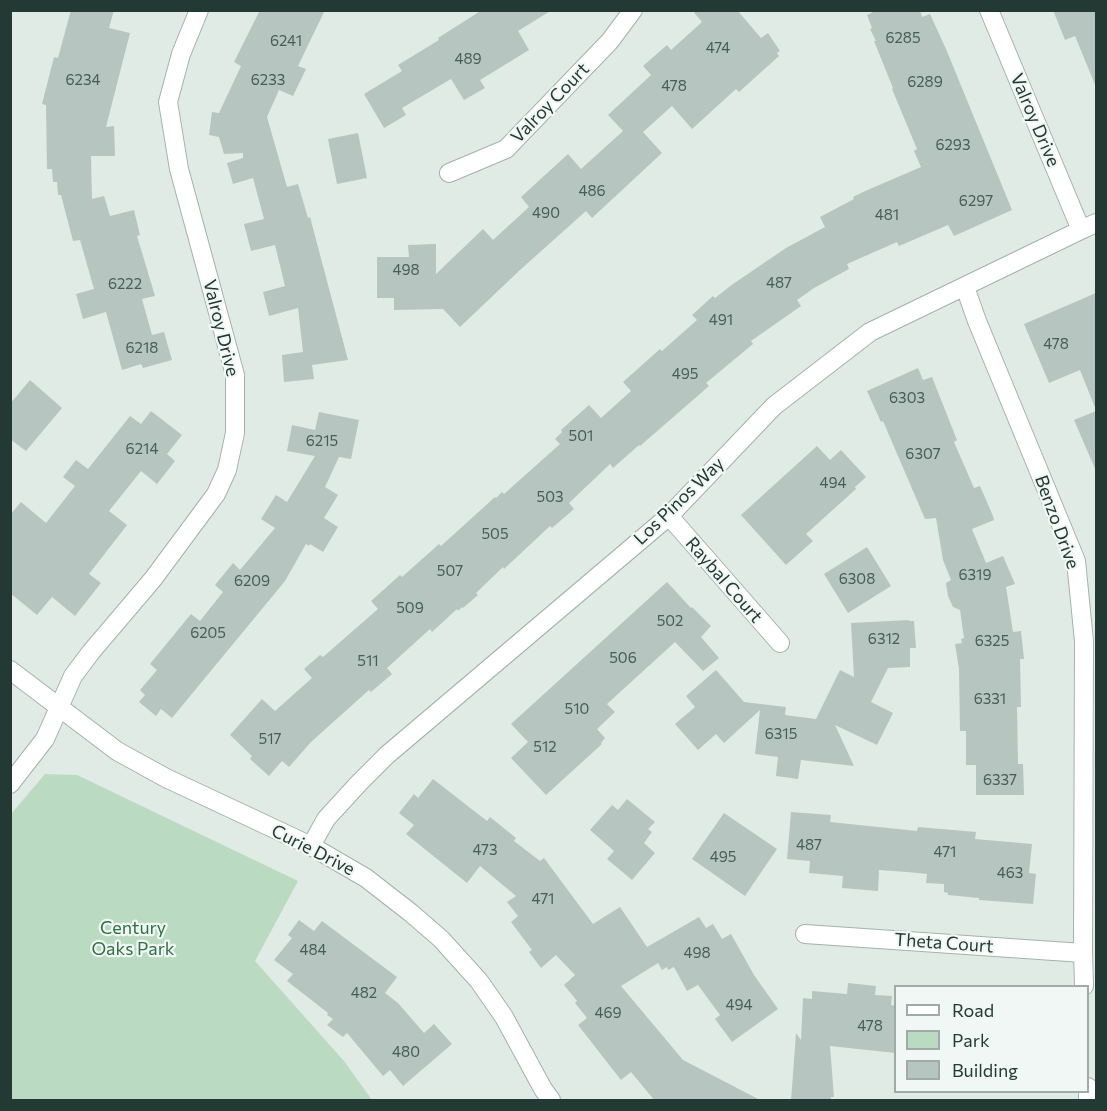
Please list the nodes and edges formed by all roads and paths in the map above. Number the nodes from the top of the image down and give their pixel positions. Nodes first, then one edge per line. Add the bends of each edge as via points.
1 (199, 10) edge
2 (633, 10) edge
3 (989, 10) edge
4 (449, 173) dead end
5 (1089, 226) edge
6 (965, 287) junction
7 (669, 516) junction
8 (780, 643) dead end
9 (10, 670) edge
10 (59, 707) junction
11 (10, 784) edge
12 (311, 846) junction
13 (805, 934) dead end
14 (1083, 953) junction
15 (1084, 985) edge
16 (551, 1101) edge

1 - 10 street, Valroy Drive via 181,54 168,102 179,169 235,375 235,434 216,494 73,676
2 - 4 street, Valroy Court via 610,41 506,149
3 - 5 street, Valroy Drive
5 - 6 street, Los Pinos Way
6 - 7 street, Los Pinos Way via 870,332 774,406
6 - 14 street, Benzo Drive via 1076,561 1084,641
7 - 8 street, Raybal Court
7 - 12 street, Los Pinos Way via 387,755 327,819
9 - 10 street, Curie Drive
10 - 11 street, Valroy Drive via 45,739
10 - 12 street, Curie Drive via 117,751
12 - 16 street, Curie Drive via 366,878 441,939 479,981 504,1017
13 - 14 street, Theta Court
14 - 15 street, Benzo Drive

